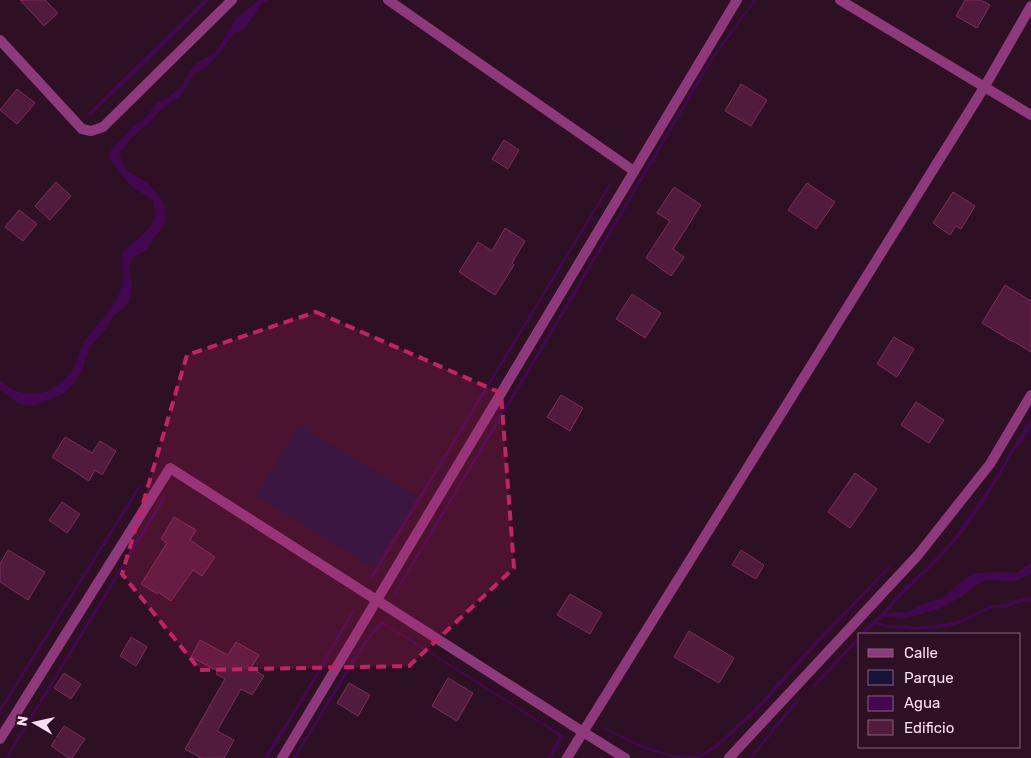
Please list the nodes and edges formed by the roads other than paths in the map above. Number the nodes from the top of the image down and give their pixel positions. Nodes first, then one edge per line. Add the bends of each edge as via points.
1 (232, 0) edge
2 (388, 0) edge
3 (738, 0) edge
4 (840, 0) edge
5 (1031, 6) edge
6 (0, 40) edge
7 (985, 86) junction
8 (1031, 115) edge
9 (634, 171) junction
10 (1031, 395) edge
11 (377, 601) junction
12 (583, 732) junction
13 (0, 739) edge
14 (282, 758) edge
15 (567, 758) edge
16 (626, 758) edge
17 (729, 758) edge

1 - 6 street via 103,127 91,131 82,129
2 - 9 street
3 - 9 street
4 - 7 street
5 - 7 street
7 - 8 street
7 - 12 street
9 - 11 street
10 - 17 street via 990,464 918,555
11 - 12 street
11 - 13 street via 170,468
11 - 14 street
12 - 15 street
12 - 16 street

